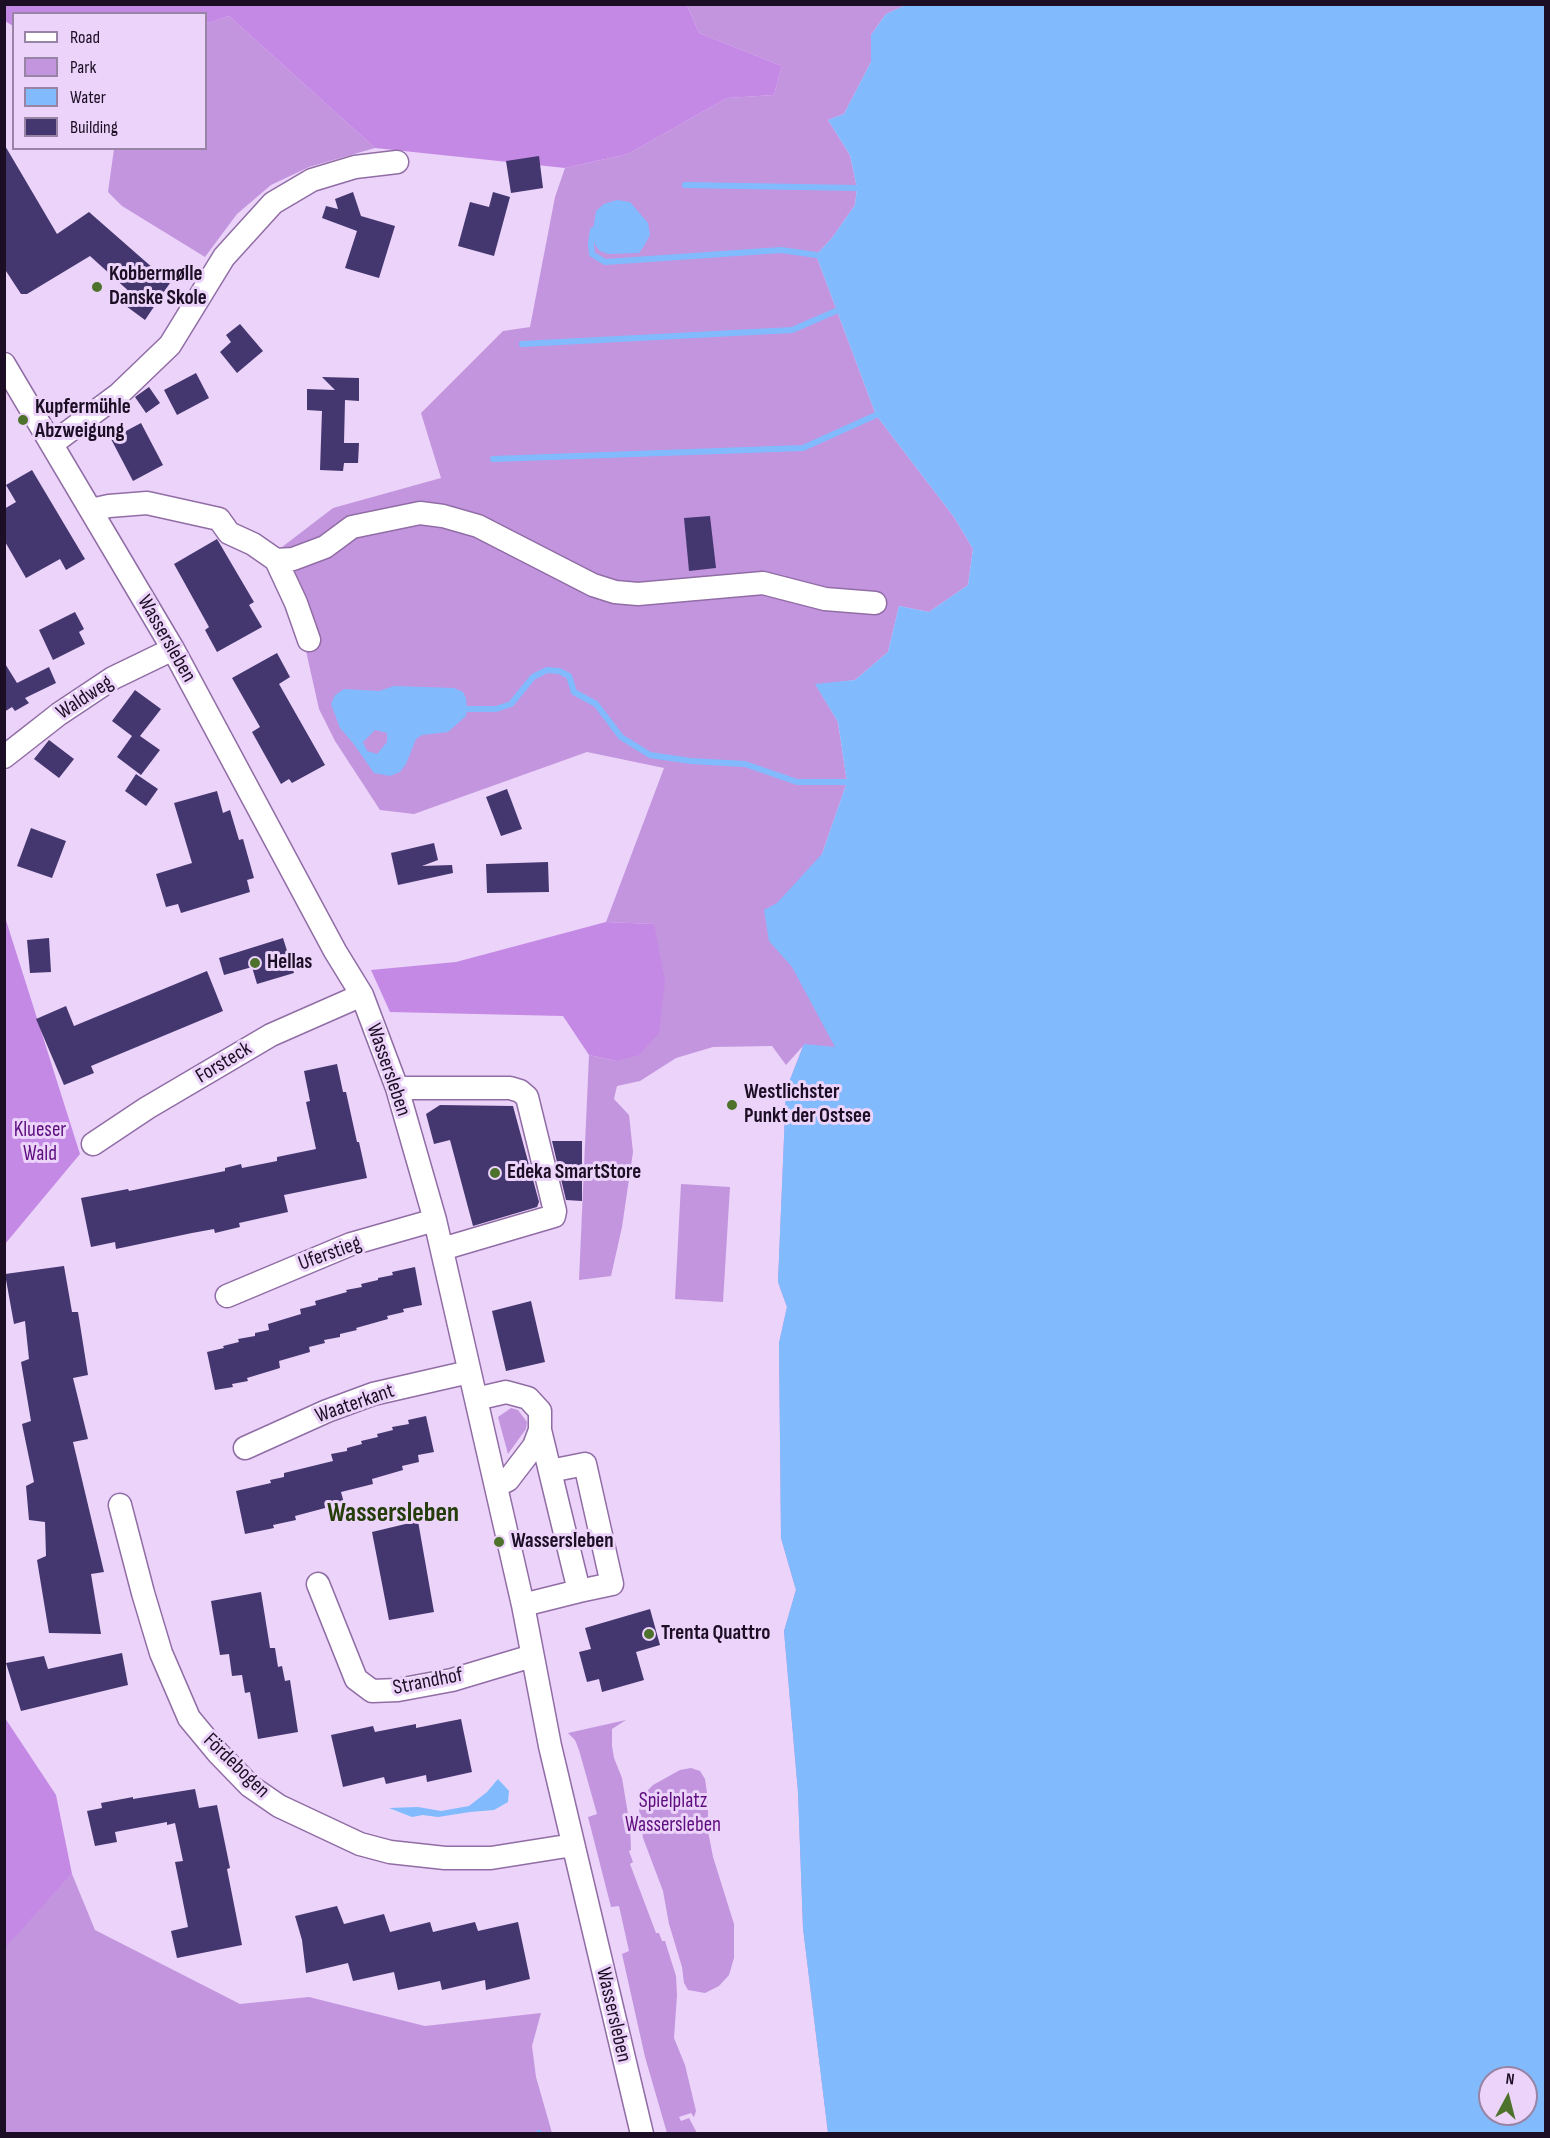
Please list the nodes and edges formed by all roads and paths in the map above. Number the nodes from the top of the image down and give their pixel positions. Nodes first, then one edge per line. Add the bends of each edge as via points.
1 (397, 162) dead end
2 (4, 363) edge
3 (52, 444) junction
4 (91, 510) junction
5 (276, 560) junction
6 (874, 603) dead end
7 (309, 640) dead end
8 (173, 649) junction
9 (4, 757) edge
10 (362, 995) junction
11 (397, 1088) junction
12 (93, 1144) dead end
13 (435, 1220) junction
14 (442, 1249) junction
15 (227, 1296) dead end
16 (469, 1372) junction
17 (476, 1400) junction
18 (540, 1430) junction
19 (245, 1448) dead end
20 (550, 1471) junction
21 (496, 1486) junction
22 (120, 1505) dead end
23 (318, 1584) dead end
24 (579, 1591) junction
25 (523, 1605) junction
26 (532, 1656) junction
27 (573, 1845) junction
28 (642, 2133) edge

1 - 3 street via 354,167 312,180 273,203 224,257 170,345 119,394
2 - 3 street, Wassersleben
3 - 4 street, Wassersleben
4 - 5 street via 147,503 219,519 230,534
4 - 8 street, Wassersleben
5 - 6 street via 293,559 325,547 352,527 420,513 478,526 593,585 615,592 638,594 762,583 825,599
5 - 7 street
8 - 9 street, Waldweg via 113,678
8 - 10 street, Wassersleben
10 - 11 street, Wassersleben
10 - 12 street, Forsteck via 271,1035
11 - 13 street, Wassersleben
11 - 14 street via 510,1088 527,1097 554,1216
13 - 14 street, Wassersleben
13 - 15 street, Uferstieg via 351,1244
14 - 16 street, Wassersleben
16 - 17 street, Wassersleben
16 - 19 street, Waaterkant via 373,1394
17 - 18 street via 506,1392 528,1398 540,1411
17 - 21 street, Wassersleben
18 - 20 street
18 - 21 street via 534,1446 508,1480
20 - 24 street
20 - 24 street via 585,1464 612,1584
21 - 25 street, Wassersleben
22 - 27 street, Fördebogen via 161,1653 189,1718 250,1786 279,1806 360,1844 390,1852 491,1858
23 - 26 street, Strandhof via 356,1679 372,1691 452,1680
24 - 25 street
25 - 26 street, Wassersleben
26 - 27 street, Wassersleben
27 - 28 street, Wassersleben

